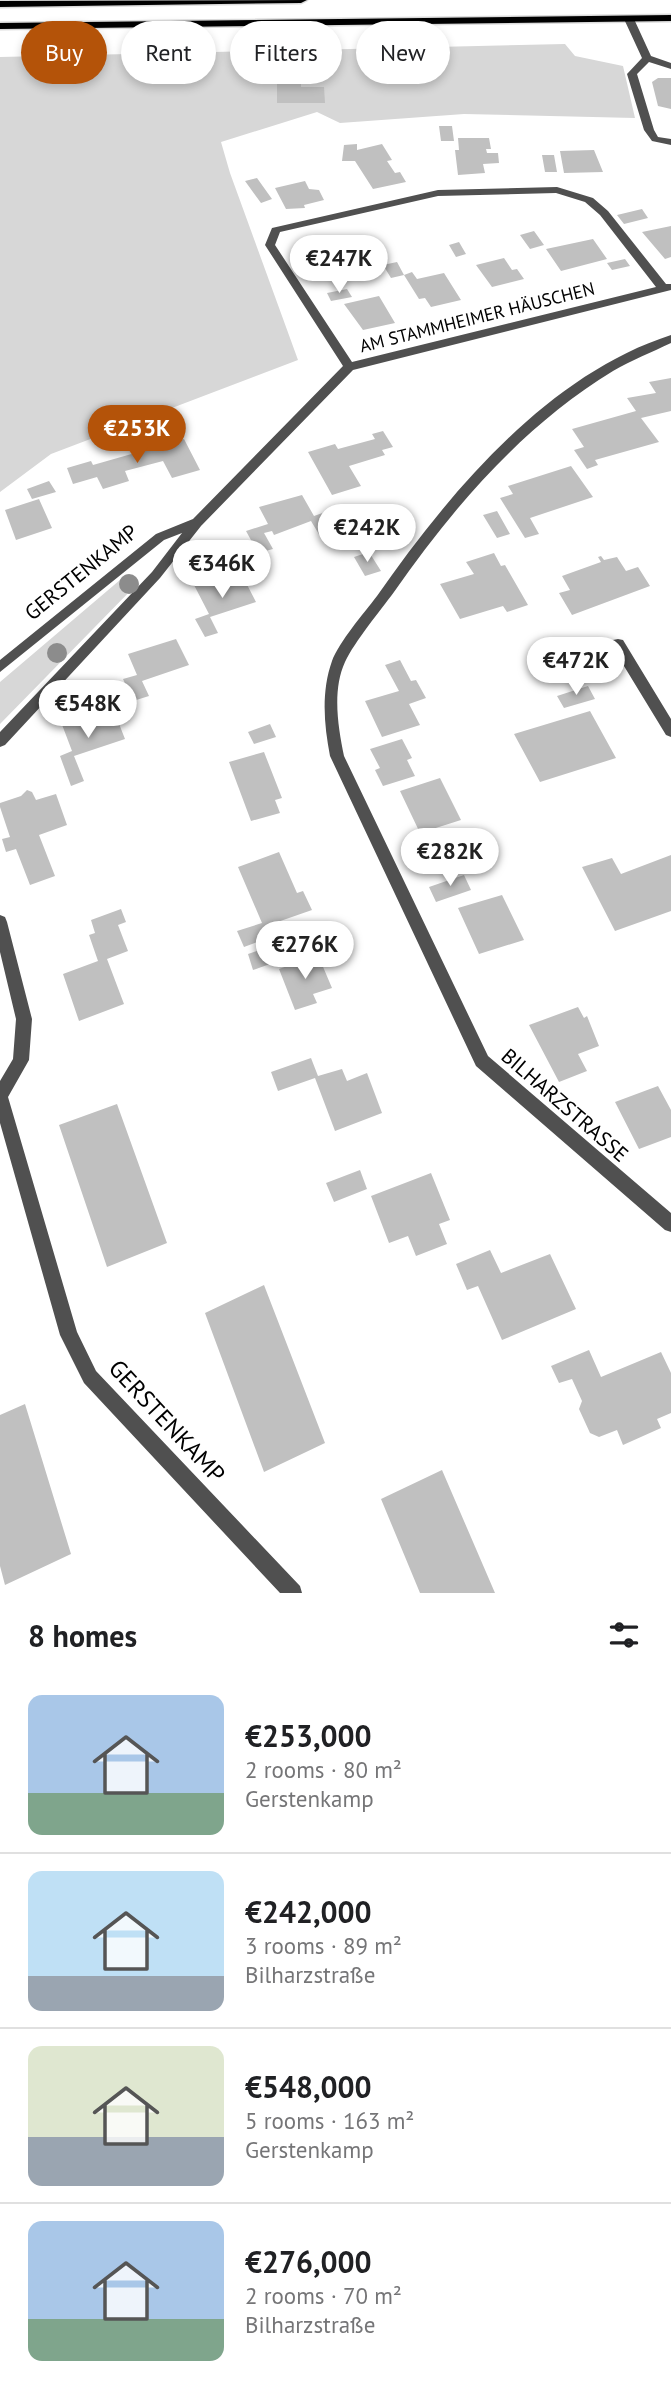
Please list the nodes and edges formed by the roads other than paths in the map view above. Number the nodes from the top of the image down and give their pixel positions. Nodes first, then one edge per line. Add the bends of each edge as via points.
1 (301, 0) edge
2 (0, 4) edge
3 (629, 19) junction
4 (671, 20) edge
5 (0, 26) edge
6 (647, 58) junction
7 (671, 66) edge
8 (671, 142) edge
9 (667, 288) edge
10 (671, 339) edge
11 (349, 367) junction
12 (197, 523) junction
13 (618, 644) dead end
14 (0, 667) edge
15 (671, 731) edge
16 (0, 741) edge
17 (0, 922) edge
18 (0, 1096) edge
19 (671, 1224) edge
20 (293, 1593) edge

1 - 2 main road
3 - 4 main road
3 - 5 main road
3 - 6 street
6 - 7 street
6 - 8 street via 632,74 649,130 655,139
9 - 11 street, AM STAMMHEIMER HÄUSCHEN
9 - 11 street, AM STAMMHEIMER HÄUSCHEN via 604,213 589,200 557,190 439,193 276,230 270,245
10 - 19 street, BILHARZSTRASSE via 611,367 567,396 480,471 447,508 339,660 330,688 329,720 337,756 482,1060
11 - 12 street, GERSTENKAMP
12 - 14 street, GERSTENKAMP via 160,537
12 - 16 street, GERSTENKAMP via 156,575
13 - 15 street
17 - 18 street, GERSTENKAMP via 24,1019 21,1060
18 - 20 street, GERSTENKAMP via 69,1335 90,1377

